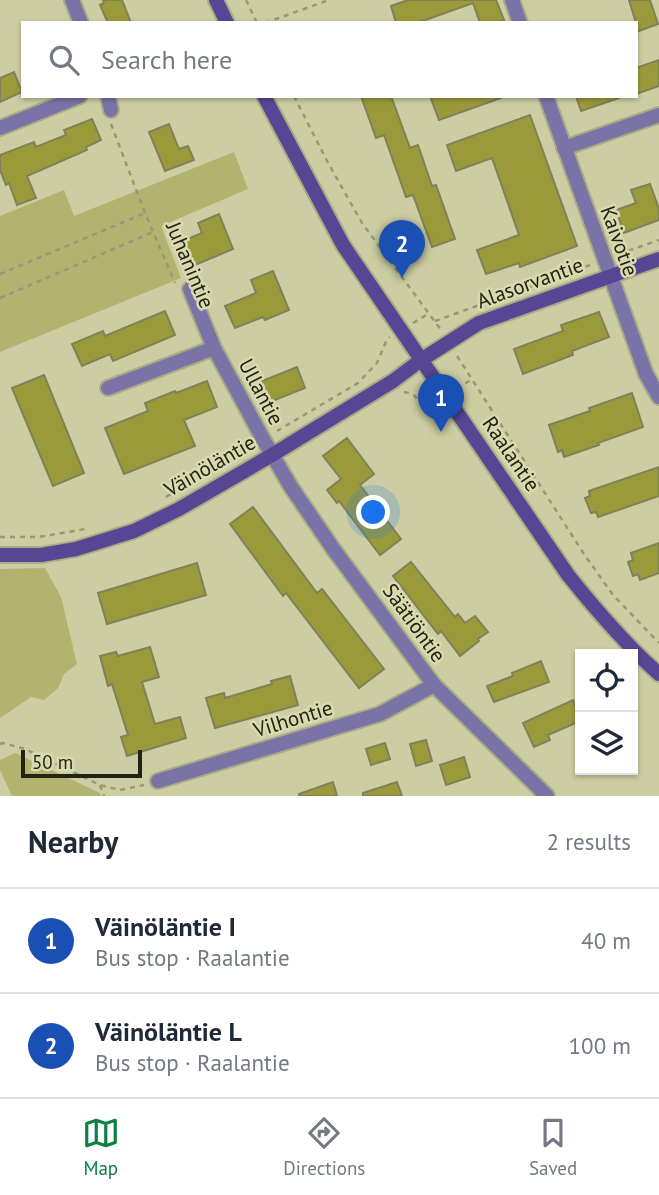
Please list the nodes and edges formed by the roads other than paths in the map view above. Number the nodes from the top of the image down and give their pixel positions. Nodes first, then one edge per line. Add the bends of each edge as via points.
1 (72, 0) edge
2 (216, 0) edge
3 (512, 0) edge
4 (80, 21) edge
5 (226, 21) edge
6 (519, 21) edge
7 (75, 98) edge
8 (265, 98) edge
9 (547, 98) edge
10 (659, 115) edge
11 (0, 128) edge
12 (564, 148) junction
13 (659, 259) edge
14 (609, 276) junction
15 (184, 290) road end
16 (214, 348) junction
17 (421, 360) junction
18 (108, 388) dead end
19 (659, 397) edge
20 (272, 455) junction
21 (0, 555) edge
22 (659, 674) edge
23 (434, 685) junction
24 (158, 781) road end
25 (547, 796) edge

1 - 4 street
2 - 5 street
3 - 6 street
7 - 11 street
8 - 17 street, Raalantie via 343,245
9 - 12 street, Kaivotie
10 - 12 street
12 - 14 street, Kaivotie
13 - 14 street, Alasorvantie
14 - 17 street, Alasorvantie via 479,323
14 - 19 street, Kaivotie
15 - 16 street, Ullantie
16 - 18 street, Ullantie
16 - 20 street, Ullantie
17 - 20 street, Väinöläntie
17 - 22 street, Raalantie via 568,575 599,614
20 - 21 street, Väinöläntie via 134,531 76,549
20 - 23 street, Säätiöntie via 334,550
23 - 24 street, Vilhontie via 380,714
23 - 25 street, Säätiöntie

